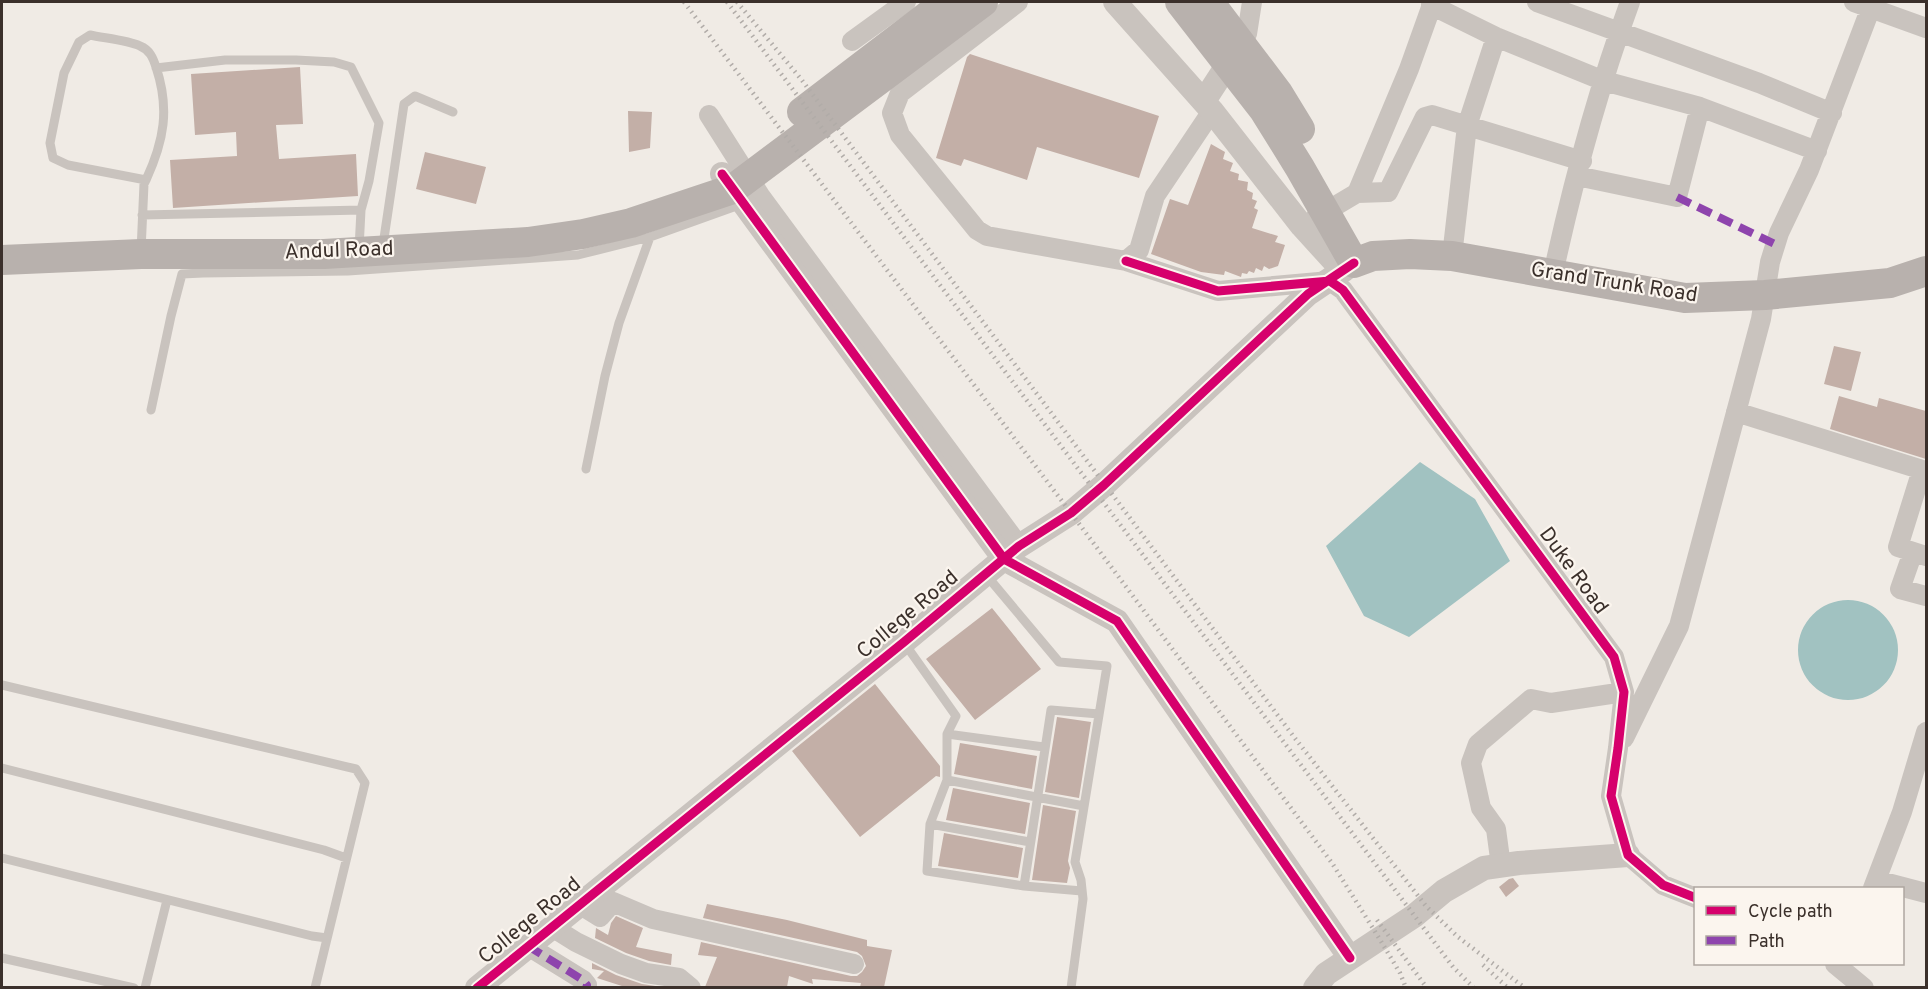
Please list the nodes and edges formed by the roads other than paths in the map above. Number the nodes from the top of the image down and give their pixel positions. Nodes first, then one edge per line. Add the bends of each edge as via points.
1 (906, 2) edge
2 (946, 2) edge
3 (983, 2) edge
4 (1018, 2) edge
5 (1115, 2) edge
6 (1180, 2) edge
7 (1209, 2) edge
8 (1222, 2) edge
9 (1252, 2) edge
10 (1538, 2) edge
11 (1630, 2) edge
12 (1432, 3) edge
13 (1866, 4) edge
14 (1926, 28) edge
15 (1619, 32) junction
16 (1247, 34) junction
17 (1496, 37) junction
18 (852, 41) dead end
19 (156, 68) junction
20 (1604, 81) junction
21 (1208, 106) junction
22 (1700, 107) junction
23 (453, 112) dead end
24 (1832, 113) junction
25 (709, 115) dead end
26 (1467, 126) junction
27 (1817, 151) junction
28 (1580, 169) junction
29 (146, 180) junction
30 (739, 187) junction
31 (1357, 193) junction
32 (361, 210) junction
33 (142, 215) junction
34 (1302, 226) junction
35 (650, 237) junction
36 (370, 251) junction
37 (141, 254) junction
38 (1452, 256) junction
39 (1350, 257) junction
40 (2, 260) edge
41 (1126, 261) junction
42 (1926, 270) edge
43 (1553, 274) junction
44 (1765, 295) junction
45 (151, 410) dead end
46 (1736, 412) junction
47 (586, 469) dead end
48 (1924, 470) edge
49 (1011, 553) junction
50 (1920, 554) edge
51 (985, 574) junction
52 (1926, 596) edge
53 (904, 642) junction
54 (2, 685) edge
55 (1624, 692) junction
56 (1099, 714) junction
57 (1926, 732) edge
58 (947, 734) junction
59 (1044, 747) junction
60 (1618, 748) junction
61 (2, 768) edge
62 (947, 780) junction
63 (1036, 797) junction
64 (1084, 806) junction
65 (930, 824) junction
66 (1030, 842) junction
67 (1628, 855) junction
68 (2, 858) edge
69 (346, 858) junction
70 (1501, 866) junction
71 (1874, 884) edge
72 (1024, 886) junction
73 (1891, 887) edge
74 (1904, 889) edge
75 (1082, 891) junction
76 (1926, 893) edge
77 (1694, 898) edge
78 (167, 900) junction
79 (579, 904) junction
80 (552, 927) junction
81 (327, 938) junction
82 (528, 946) junction
83 (1356, 953) junction
84 (2, 958) edge
85 (854, 964) dead end
86 (1840, 965) edge
87 (134, 987) edge
88 (146, 987) edge
89 (315, 987) edge
90 (477, 987) edge
91 (586, 987) edge
92 (691, 987) edge
93 (1071, 987) edge
94 (1314, 987) edge
95 (1864, 987) edge

1 - 18 street
2 - 30 main road
3 - 30 main road
4 - 41 street via 900,93 892,113 900,135 977,230 987,236
5 - 21 street
6 - 39 main road via 1264,110
7 - 39 main road via 1278,93 1318,159
8 - 16 street
9 - 16 street
10 - 15 street
11 - 15 street
12 - 17 street
12 - 31 street via 1410,69
13 - 14 street
13 - 24 street via 1867,20
15 - 20 street
15 - 24 street
16 - 21 street
17 - 20 street
17 - 26 street
19 - 29 lane via 163,86 164,123
19 - 29 lane via 152,54 141,46 90,35 79,42 64,73 50,143 53,158 68,165
19 - 32 lane via 225,60 334,62 351,67 379,123
20 - 22 street
20 - 28 street
21 - 34 street
21 - 41 street via 1155,196 1139,250
22 - 27 street
22 - 28 street via 1677,197
23 - 36 lane via 415,96 404,104
24 - 27 street
25 - 30 street
26 - 28 street
26 - 31 street via 1432,115 1425,117 1388,192
26 - 38 street
27 - 44 street via 1779,233
28 - 43 street
29 - 33 lane
30 - 35 lane
30 - 36 main road, Andul Road via 584,234 528,242
30 - 49 street
30 - 49 street via 899,414
31 - 34 street
32 - 33 lane
32 - 36 lane
33 - 37 lane
34 - 39 street
35 - 45 lane via 578,255 348,271 182,274
35 - 47 lane via 619,323
36 - 37 main road, Andul Road
37 - 40 main road, Andul Road
38 - 39 main road, Grand Trunk Road
38 - 43 main road, Grand Trunk Road
39 - 41 street via 1218,291
39 - 49 street, College Road via 1104,485 1071,513
39 - 55 street, Duke Road via 1343,290 1614,657
42 - 44 main road, Grand Trunk Road via 1890,283
43 - 44 main road, Grand Trunk Road via 1685,298
44 - 46 street
46 - 48 street
46 - 60 street via 1679,626
48 - 50 street via 1898,547
49 - 51 street, College Road
49 - 83 street via 1117,621
50 - 52 street via 1900,589
51 - 53 street, College Road
51 - 56 lane via 1059,662 1107,666
53 - 58 lane via 956,716
53 - 79 street, College Road
54 - 69 lane via 356,769 366,783
55 - 60 street, Duke Road
55 - 70 street via 1551,703 1530,699 1478,744 1471,764 1481,808 1496,829
56 - 59 lane via 1051,710
56 - 64 lane
57 - 71 street via 1902,812
58 - 59 lane
58 - 62 lane
59 - 63 lane
60 - 67 street, Duke Road via 1611,796
61 - 69 lane
62 - 63 lane
62 - 65 lane
63 - 64 lane
63 - 66 lane
64 - 75 lane via 1075,862
65 - 66 lane
65 - 72 lane via 927,871
66 - 72 lane
67 - 70 street
67 - 77 street via 1663,885
68 - 78 lane
69 - 81 lane
70 - 83 street via 1484,868 1444,891
71 - 73 street
72 - 75 lane
74 - 76 street
75 - 93 lane
78 - 81 lane
78 - 88 lane
79 - 80 street, College Road
79 - 85 street via 600,917 613,902 653,919
80 - 82 street, College Road
80 - 92 street via 621,964 679,978
81 - 89 lane
82 - 90 street, College Road
82 - 91 street via 584,980
83 - 94 street
84 - 87 lane
86 - 95 street

